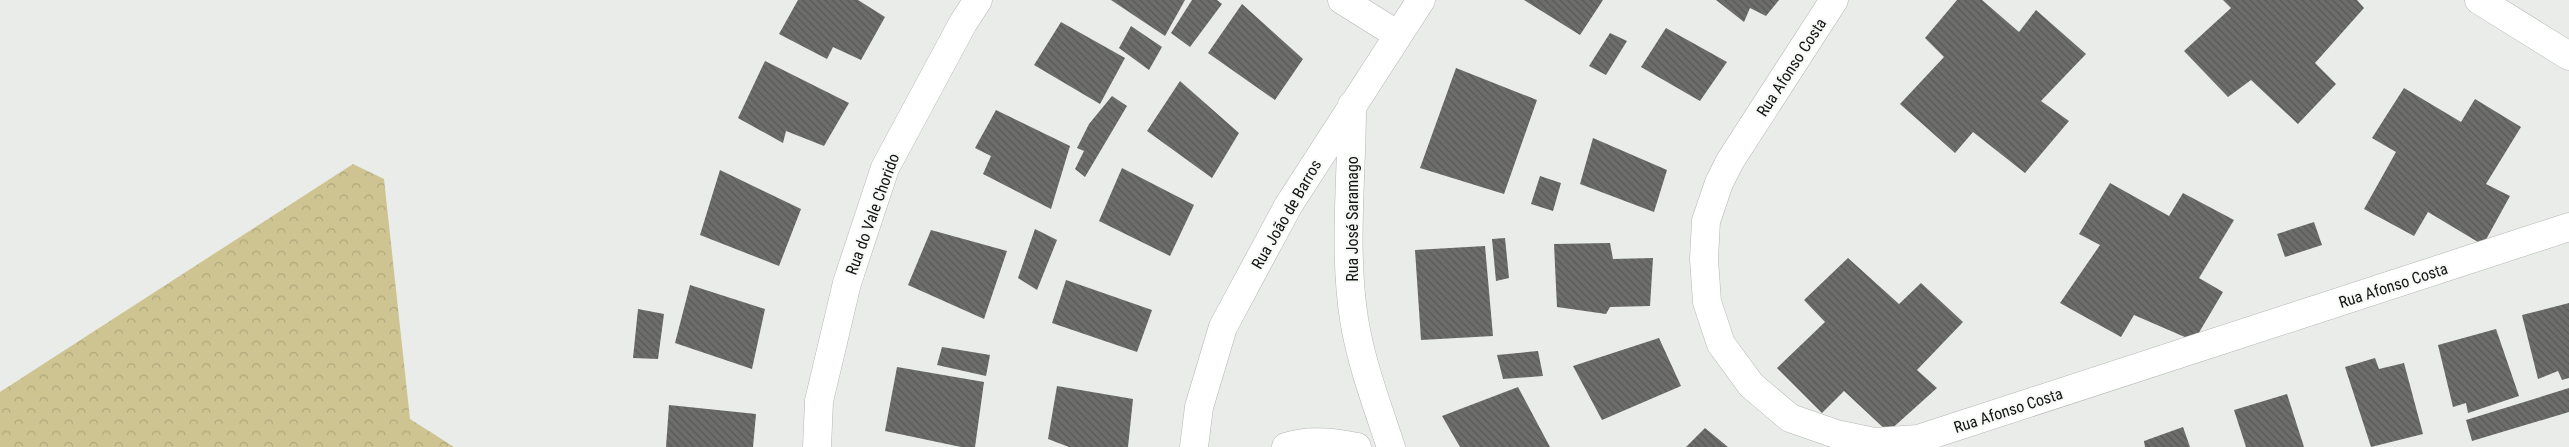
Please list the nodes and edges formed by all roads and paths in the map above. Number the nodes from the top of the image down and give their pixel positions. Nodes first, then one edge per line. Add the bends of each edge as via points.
1 (978, 0) edge
2 (1342, 0) edge
3 (1421, 0) edge
4 (1834, 0) edge
5 (2479, 0) edge
6 (1398, 35) junction
7 (2569, 56) edge
8 (1352, 105) junction
9 (2569, 227) edge
10 (817, 447) edge
11 (1194, 447) edge
12 (1286, 447) edge
13 (1357, 447) edge
14 (1391, 447) edge

1 - 10 street, Rua do Vale Chorido via 885,168 847,283 818,401
2 - 6 street
3 - 6 street, Rua João de Barros
4 - 9 street, Rua Afonso Costa via 1723,176 1706,221 1704,259 1706,302 1721,344 1746,378 1790,418 1836,434 1874,442 1918,439
5 - 7 street
6 - 8 street, Rua João de Barros
8 - 11 street, Rua João de Barros via 1288,206 1222,327 1200,408
8 - 14 street, Rua José Saramago via 1348,252 1354,319 1370,384
12 - 13 street via 1299,442

